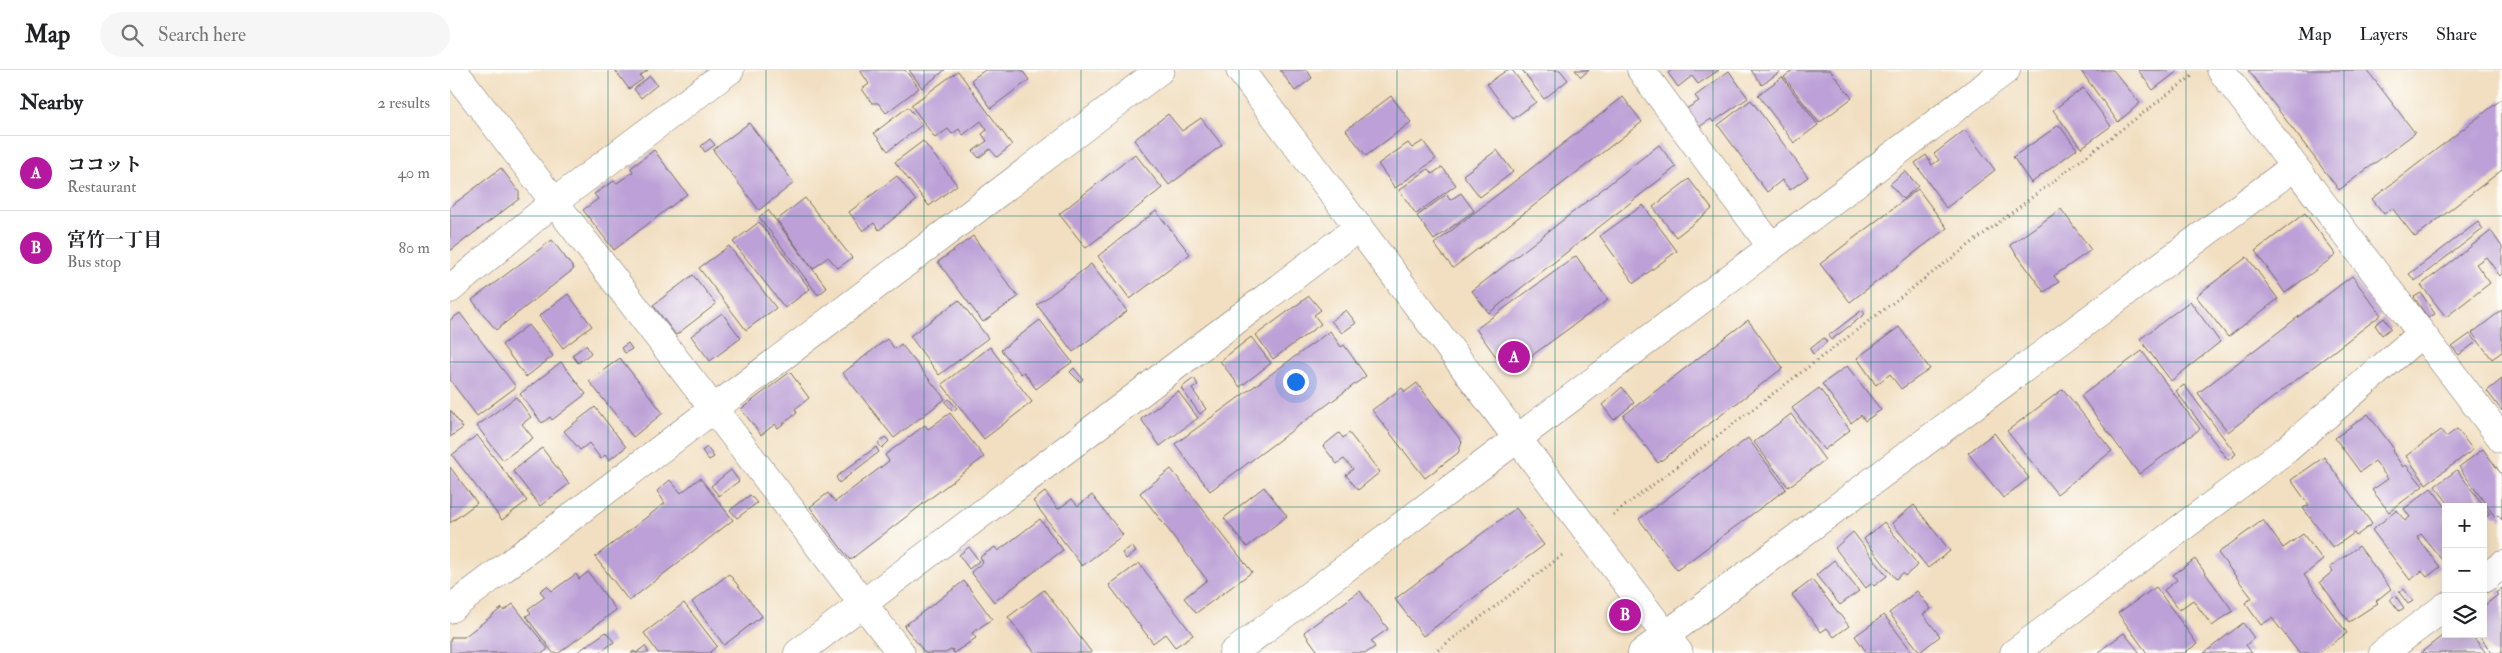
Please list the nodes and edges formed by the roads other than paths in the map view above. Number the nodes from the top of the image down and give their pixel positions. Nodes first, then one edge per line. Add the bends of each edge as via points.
1 (453, 70) edge
2 (730, 70) edge
3 (1160, 70) edge
4 (1240, 70) edge
5 (1641, 70) edge
6 (2006, 70) edge
7 (2221, 70) edge
8 (2294, 166) junction
9 (554, 202) junction
10 (1359, 227) junction
11 (1771, 246) junction
12 (450, 289) edge
13 (2421, 334) junction
14 (713, 408) junction
15 (1518, 437) junction
16 (2502, 438) edge
17 (2502, 565) edge
18 (2487, 575) edge
19 (863, 603) junction
20 (450, 609) edge
21 (2442, 609) edge
22 (1672, 644) edge
23 (798, 653) edge
24 (901, 653) edge
25 (1233, 653) edge
26 (1642, 653) edge
27 (2014, 653) edge
28 (2383, 653) edge

1 - 9 street
2 - 9 street
3 - 14 street
4 - 10 street
5 - 11 street
6 - 11 street
7 - 8 street
8 - 13 street
8 - 22 street
9 - 12 street
9 - 14 street
10 - 15 street
10 - 19 street
11 - 15 street
13 - 16 street
13 - 27 street via 2287,448
14 - 19 street
14 - 20 street
15 - 22 street
15 - 25 street
17 - 18 street
19 - 23 street
19 - 24 street
21 - 28 street
22 - 26 street

